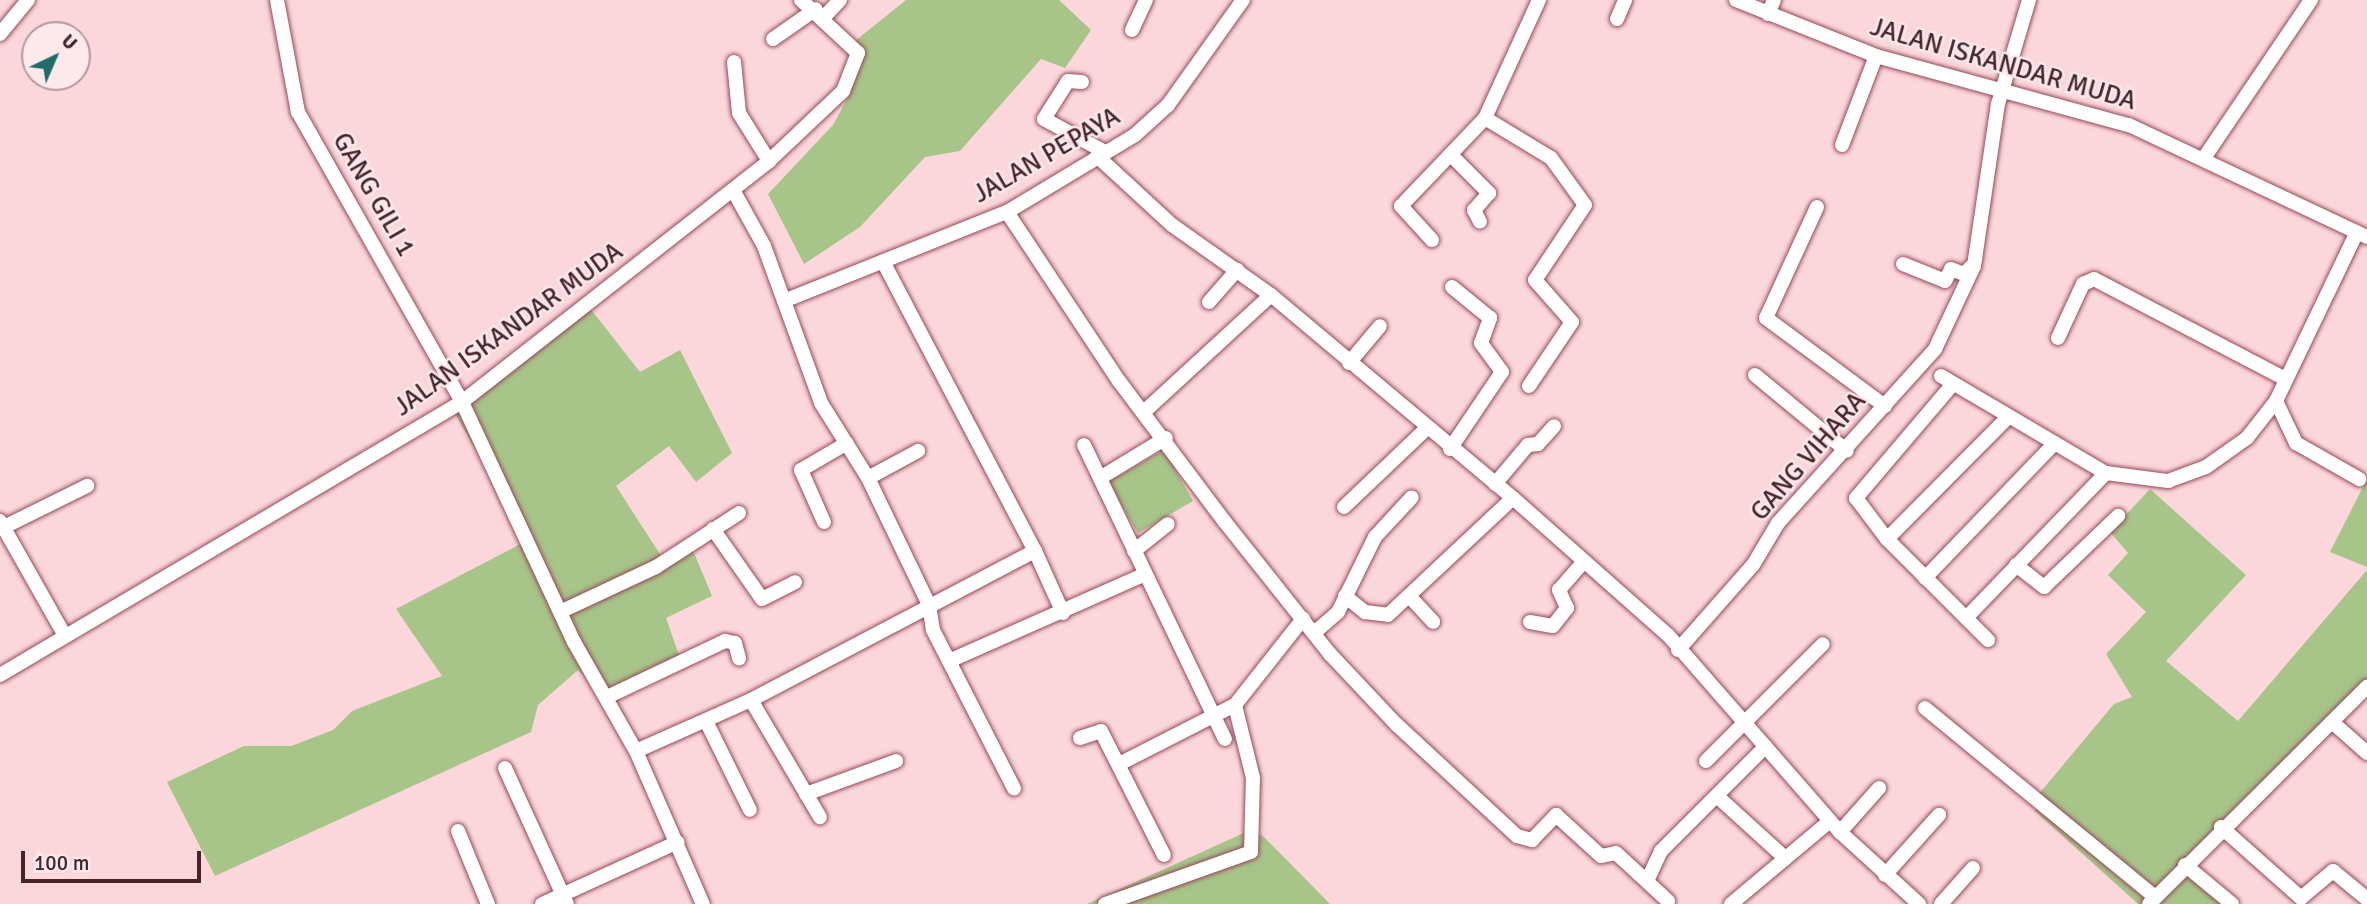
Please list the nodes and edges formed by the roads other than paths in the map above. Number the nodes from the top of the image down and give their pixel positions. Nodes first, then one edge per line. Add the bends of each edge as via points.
1 (28, 0) edge
2 (276, 0) edge
3 (801, 0) edge
4 (840, 0) edge
5 (1146, 0) edge
6 (1539, 0) edge
7 (1625, 0) edge
8 (1737, 0) edge
9 (1774, 0) edge
10 (2029, 0) edge
11 (2311, 0) edge
12 (1238, 1) edge
13 (820, 13) junction
14 (1768, 14) junction
15 (1617, 19) dead end
16 (1132, 30) dead end
17 (0, 34) edge
18 (772, 39) dead end
19 (1876, 56) junction
20 (734, 62) dead end
21 (1082, 82) dead end
22 (1995, 86) junction
23 (1485, 118) junction
24 (1842, 145) dead end
25 (1100, 153) junction
26 (1451, 155) junction
27 (2204, 158) junction
28 (769, 161) junction
29 (733, 190) junction
30 (1817, 207) dead end
31 (1007, 212) junction
32 (1480, 222) dead end
33 (2362, 235) edge
34 (1432, 240) dead end
35 (883, 262) junction
36 (1903, 264) dead end
37 (1972, 265) junction
38 (1237, 270) junction
39 (1452, 287) dead end
40 (1270, 295) junction
41 (783, 301) junction
42 (1209, 302) dead end
43 (1380, 326) dead end
44 (2057, 338) dead end
45 (1349, 363) junction
46 (1755, 375) dead end
47 (2285, 379) junction
48 (1529, 386) dead end
49 (2276, 401) junction
50 (462, 402) junction
51 (1883, 404) junction
52 (1146, 410) junction
53 (2009, 416) junction
54 (1554, 426) dead end
55 (1426, 429) junction
56 (1166, 438) junction
57 (846, 443) junction
58 (2055, 443) junction
59 (1084, 445) dead end
60 (1450, 449) junction
61 (918, 451) dead end
62 (1847, 451) junction
63 (2106, 473) junction
64 (868, 478) junction
65 (1100, 478) junction
66 (2360, 479) dead end
67 (1495, 484) junction
68 (87, 486) dead end
69 (1412, 497) dead end
70 (1513, 498) junction
71 (1344, 507) dead end
72 (739, 513) dead end
73 (2118, 516) dead end
74 (824, 522) dead end
75 (2, 524) edge
76 (1168, 524) dead end
77 (713, 529) junction
78 (1887, 539) junction
79 (1035, 551) junction
80 (1134, 551) junction
81 (1584, 561) junction
82 (2016, 565) junction
83 (1145, 574) junction
84 (1925, 578) junction
85 (795, 582) dead end
86 (1345, 596) junction
87 (1410, 597) junction
88 (929, 605) junction
89 (562, 611) junction
90 (1063, 613) junction
91 (1966, 618) junction
92 (1303, 619) junction
93 (1433, 622) dead end
94 (1530, 622) dead end
95 (1314, 633) junction
96 (65, 636) junction
97 (1988, 640) dead end
98 (1674, 643) junction
99 (1823, 644) dead end
100 (739, 658) dead end
101 (949, 661) junction
102 (0, 674) edge
103 (2367, 687) edge
104 (607, 697) junction
105 (751, 700) junction
106 (1235, 705) junction
107 (1925, 708) dead end
108 (1213, 718) junction
109 (706, 721) junction
110 (2332, 722) junction
111 (1744, 724) junction
112 (1080, 738) dead end
113 (1225, 739) dead end
114 (1766, 746) junction
115 (636, 751) junction
116 (2367, 753) edge
117 (896, 761) dead end
118 (1706, 761) dead end
119 (1119, 764) junction
120 (505, 768) dead end
121 (1014, 788) dead end
122 (1879, 788) dead end
123 (806, 794) junction
124 (1718, 797) junction
125 (750, 810) dead end
126 (1939, 815) dead end
127 (820, 817) dead end
128 (1830, 821) junction
129 (2221, 827) junction
130 (458, 831) dead end
131 (1840, 832) junction
132 (678, 842) junction
133 (1164, 855) dead end
134 (1785, 858) junction
135 (2185, 865) junction
136 (1973, 868) dead end
137 (1885, 875) junction
138 (1647, 881) junction
139 (565, 899) edge
140 (2367, 899) edge
141 (1668, 901) dead end
142 (2152, 901) edge
143 (488, 904) edge
144 (542, 904) edge
145 (703, 904) edge
146 (1105, 904) edge
147 (1731, 904) edge
148 (1919, 904) edge
149 (1941, 904) edge
150 (2232, 904) edge

1 - 17 street
2 - 50 street, GANG GILI 1 via 298,112
3 - 13 street, JALAN ISKANDAR MUDA
4 - 13 street
5 - 16 street
6 - 23 street
7 - 15 street
8 - 14 street, JALAN ISKANDAR MUDA
9 - 14 street
10 - 22 street, GANG VIHARA
11 - 27 street
12 - 25 street, JALAN PEPAYA via 1168,105 1135,135
13 - 18 street
13 - 28 street, JALAN ISKANDAR MUDA via 857,46 854,70 814,122
14 - 19 street, JALAN ISKANDAR MUDA
19 - 22 street, JALAN ISKANDAR MUDA
19 - 24 street
20 - 28 street via 739,113
21 - 25 street via 1068,81 1044,119
22 - 27 street, JALAN ISKANDAR MUDA via 2071,104
22 - 37 street, GANG VIHARA
23 - 26 street
23 - 48 street via 1551,158 1585,205 1535,280 1572,322
25 - 31 street, JALAN PEPAYA
25 - 38 street via 1172,225
26 - 32 street via 1489,193 1474,210
26 - 34 street via 1401,206
27 - 33 street, JALAN ISKANDAR MUDA
28 - 29 street, JALAN ISKANDAR MUDA
29 - 41 street
29 - 50 street, JALAN ISKANDAR MUDA
30 - 51 street via 1766,318
31 - 35 street, JALAN PEPAYA
31 - 52 street via 1119,381
33 - 47 street
35 - 41 street, JALAN PEPAYA
35 - 79 street
36 - 37 street via 1945,281 1951,269 1964,274
37 - 51 street, GANG VIHARA via 1925,363
38 - 40 street
38 - 42 street
39 - 60 street via 1490,318 1480,344 1502,372
40 - 45 street
40 - 52 street
41 - 57 street via 795,348
43 - 45 street
44 - 47 street via 2082,284 2094,279
45 - 55 street
46 - 62 street
47 - 49 street
49 - 63 street via 2247,438 2206,467 2168,481
49 - 66 street via 2296,443
50 - 89 street, GANG GILI 1
50 - 96 street, JALAN ISKANDAR MUDA
51 - 62 street, GANG VIHARA
52 - 56 street
53 - 58 street
53 - 78 street
53 - 78 street via 1947,380 1857,492
54 - 67 street via 1538,444 1528,445
55 - 60 street
55 - 71 street
56 - 65 street
56 - 92 street
57 - 64 street
57 - 74 street via 801,470
58 - 63 street
58 - 84 street
59 - 65 street
60 - 67 street
61 - 64 street
62 - 98 street, GANG VIHARA via 1778,523 1753,565
63 - 82 street
64 - 88 street
65 - 80 street
67 - 70 street
68 - 75 street
69 - 86 street via 1375,537
70 - 81 street
70 - 87 street
72 - 77 street
73 - 82 street via 2044,587
75 - 96 street
76 - 80 street
77 - 85 street via 762,599
77 - 89 street via 656,567
78 - 84 street
79 - 88 street
79 - 90 street
80 - 83 street
81 - 94 street via 1559,590 1567,608 1553,626
81 - 98 street
82 - 91 street
83 - 90 street
83 - 108 street
84 - 91 street
86 - 87 street via 1376,615 1388,615
86 - 95 street
87 - 93 street
88 - 101 street
88 - 105 street
89 - 104 street, GANG GILI 1
90 - 101 street
91 - 97 street
92 - 95 street
92 - 106 street
95 - 138 street via 1396,724 1519,836 1532,840 1556,814 1601,856 1616,853
96 - 102 street, JALAN ISKANDAR MUDA
98 - 111 street
99 - 111 street
100 - 104 street via 735,643 724,641
101 - 121 street
103 - 110 street
104 - 115 street, GANG GILI 1
105 - 109 street
105 - 123 street
106 - 108 street
106 - 146 street via 1254,778 1253,832 1241,859
107 - 142 street
108 - 113 street
108 - 119 street
109 - 115 street
109 - 125 street
110 - 116 street
110 - 129 street
111 - 114 street
111 - 118 street
112 - 119 street via 1101,731
114 - 124 street
114 - 128 street
115 - 132 street, GANG GILI 1
117 - 123 street
119 - 133 street
120 - 139 street
122 - 131 street
123 - 127 street
124 - 134 street
124 - 138 street via 1661,851
126 - 137 street
128 - 131 street
128 - 134 street
129 - 135 street
129 - 140 street via 2301,898 2333,871
130 - 143 street
131 - 137 street
132 - 139 street
132 - 145 street, GANG GILI 1
134 - 147 street
135 - 142 street
135 - 150 street
136 - 149 street
137 - 148 street
138 - 141 street
139 - 144 street

